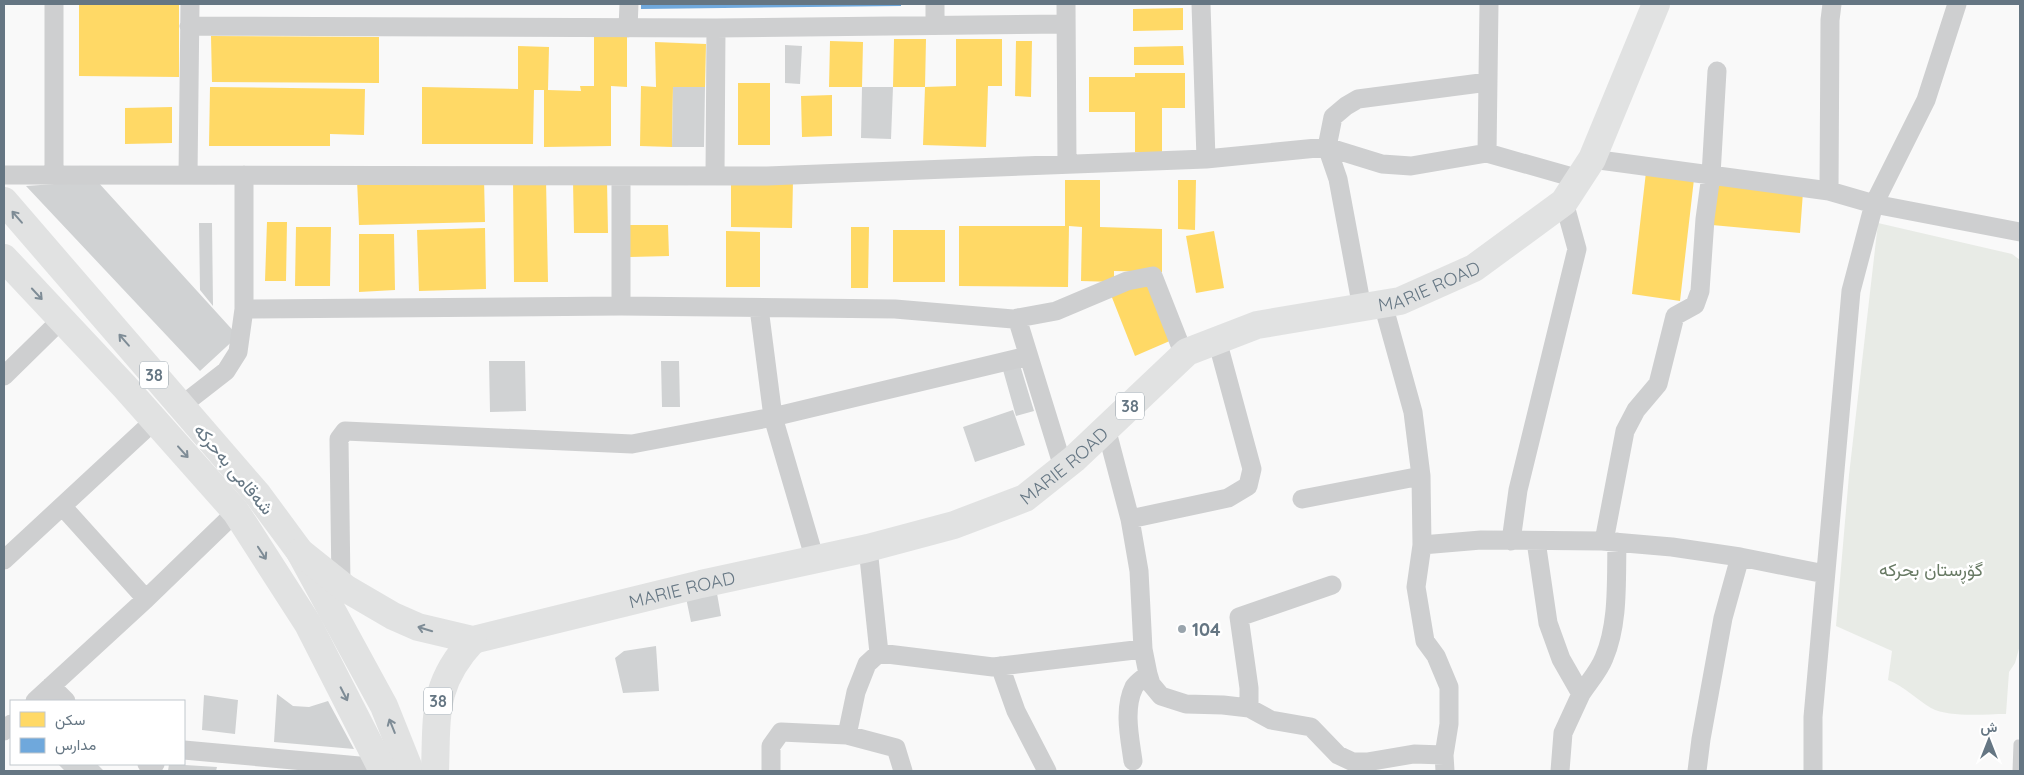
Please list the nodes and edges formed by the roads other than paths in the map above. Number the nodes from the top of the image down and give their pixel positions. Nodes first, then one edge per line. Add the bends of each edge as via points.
1 (54, 4) edge
2 (190, 4) edge
3 (629, 4) edge
4 (935, 4) edge
5 (1066, 4) edge
6 (1201, 4) edge
7 (1489, 4) edge
8 (1656, 4) edge
9 (1832, 4) edge
10 (1957, 4) edge
11 (1066, 24) junction
12 (936, 25) junction
13 (189, 26) junction
14 (628, 28) junction
15 (716, 28) junction
16 (1717, 71) dead end
17 (1488, 82) junction
18 (1327, 146) junction
19 (1488, 153) junction
20 (1206, 159) junction
21 (1067, 164) junction
22 (1586, 169) junction
23 (4, 175) edge
24 (54, 175) junction
25 (188, 175) junction
26 (244, 175) junction
27 (1711, 175) junction
28 (621, 176) junction
29 (716, 176) junction
30 (1829, 190) junction
31 (4, 202) edge
32 (1564, 202) junction
33 (1874, 204) junction
34 (2020, 232) edge
35 (4, 258) edge
36 (621, 306) junction
37 (1372, 306) junction
38 (759, 308) junction
39 (244, 309) junction
40 (1016, 318) junction
41 (61, 320) junction
42 (1217, 340) junction
43 (1184, 354) junction
44 (1028, 356) junction
45 (4, 376) edge
46 (181, 406) junction
47 (773, 417) junction
48 (155, 420) junction
49 (1106, 428) junction
50 (1063, 467) junction
51 (1421, 476) junction
52 (1302, 499) dead end
53 (62, 506) junction
54 (236, 512) junction
55 (1130, 519) junction
56 (1511, 541) junction
57 (1536, 541) junction
58 (1610, 541) junction
59 (1422, 545) junction
60 (868, 548) junction
61 (300, 552) junction
62 (1740, 557) junction
63 (4, 560) edge
64 (815, 560) junction
65 (1825, 574) junction
66 (341, 585) junction
67 (1332, 585) dead end
68 (146, 600) junction
69 (473, 640) junction
70 (1144, 649) junction
71 (879, 653) junction
72 (1000, 666) junction
73 (1148, 674) junction
74 (51, 686) junction
75 (1581, 694) junction
76 (36, 700) edge
77 (65, 700) edge
78 (1249, 708) junction
79 (847, 735) junction
80 (2018, 744) dead end
81 (185, 750) edge
82 (1132, 761) dead end
83 (1444, 763) edge
84 (1346, 767) edge
85 (382, 769) edge
86 (410, 771) edge
87 (435, 771) edge
88 (771, 771) edge
89 (903, 771) edge
90 (1047, 771) edge
91 (1560, 771) edge
92 (1697, 771) edge
93 (1813, 771) edge
94 (2016, 771) edge

1 - 24 street
2 - 13 street
3 - 14 street
4 - 12 street
5 - 11 street
6 - 20 street
7 - 17 street
8 - 22 main road, MARIE ROAD / 38
9 - 30 street
10 - 33 street via 1926,100
11 - 12 street
11 - 21 street
12 - 15 street
13 - 14 street
13 - 25 street
14 - 15 street
15 - 29 street
16 - 27 street
17 - 18 street via 1358,99 1333,117
17 - 19 street
18 - 19 street via 1382,164 1411,166
18 - 20 street
18 - 37 street
19 - 22 street
20 - 21 street
21 - 29 street
22 - 27 street
22 - 32 main road, MARIE ROAD / 38
23 - 24 street
24 - 25 street
25 - 26 street
26 - 28 street
26 - 39 street
27 - 30 street
27 - 58 street via 1700,291 1695,305 1675,316 1658,384 1636,410 1625,431
28 - 29 street
28 - 36 street
30 - 33 street
46 -> 31 main road, شەقامی بەحرکە / 38
32 - 37 main road, MARIE ROAD / 38 via 1474,268 1400,301
32 - 56 street via 1578,249 1518,490
33 - 34 street
33 - 65 street via 1851,291
35 -> 41 main road, شەقامی بەحرکە / 38
36 - 38 street
36 - 39 street
37 - 42 main road, MARIE ROAD / 38 via 1257,325
37 - 51 street via 1413,412
38 - 40 street via 895,309
38 - 47 street
39 - 46 street via 238,352 226,370
40 - 43 street via 1056,310 1127,280 1153,276
40 - 44 street
41 - 45 street
41 - 48 main road, شەقامی بەحرکە / 38
42 - 43 main road, MARIE ROAD / 38
42 - 55 street via 1252,469 1248,486 1228,498
43 - 49 main road, MARIE ROAD / 38
44 - 47 street
44 - 50 street
46 - 61 main road, شەقامی بەحرکە / 38 via 258,495
47 - 64 street
47 - 66 street via 632,444 345,431 339,439
48 - 53 street
48 -> 54 main road, شەقامی بەحرکە / 38
49 - 50 main road, MARIE ROAD / 38
49 - 55 street
50 - 60 main road, MARIE ROAD / 38 via 1025,498 954,525
51 - 52 street
51 - 59 street
53 - 63 street
53 - 68 street
54 - 68 street
54 -> 85 main road, شەقامی بەحرکە / 38 via 308,624
55 - 70 street via 1139,571
56 - 57 street
56 - 59 street
57 - 58 street
57 - 75 street via 1548,623 1561,660
58 - 62 street
58 - 75 street via 1615,599 1612,629 1604,659
59 - 83 street via 1416,586 1425,641 1436,656 1449,687
60 - 64 main road, MARIE ROAD / 38
60 - 71 street
61 - 66 main road, 38
86 -> 61 main road, شەقامی بەحرکە / 38 via 384,706
62 - 65 street
62 - 92 street via 1723,618
64 - 69 main road, MARIE ROAD / 38
65 - 93 street via 1813,717
69 -> 66 main road, 38 via 418,627 368,603
67 - 78 street via 1239,617 1250,688
68 - 74 street
69 - 87 main road, 38 via 451,667 439,698
70 - 72 street
70 - 73 street
71 - 72 street
71 - 79 street via 867,664 856,692
72 - 90 street via 1016,711
73 - 78 street via 1151,684 1161,696 1186,704
73 - 82 street via 1134,686 1130,704 1128,722
74 - 76 street
74 - 77 street
75 - 91 street via 1563,734
78 - 84 street via 1271,720 1311,727
79 - 88 street via 781,732 771,746
79 - 89 street via 896,748
80 - 94 lane
81 - 85 street
83 - 84 street via 1414,754

